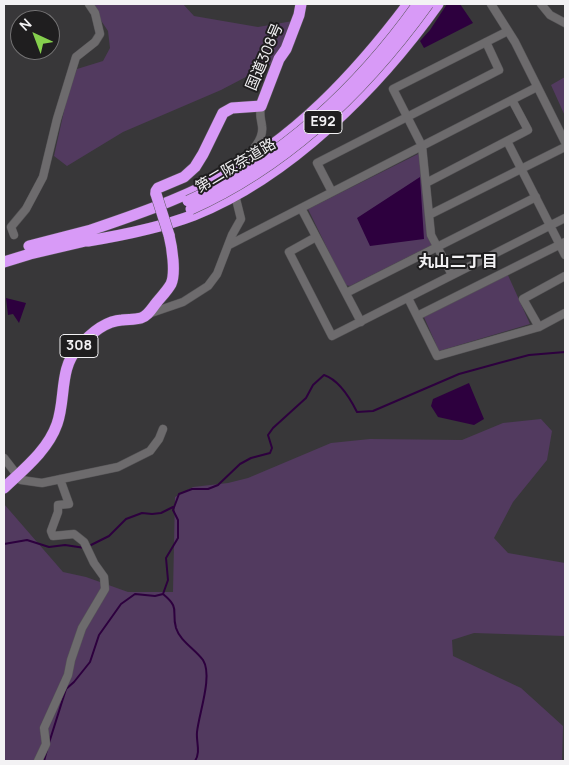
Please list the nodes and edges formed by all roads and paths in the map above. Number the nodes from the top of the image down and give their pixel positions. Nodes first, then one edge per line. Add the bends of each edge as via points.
1 (89, 4) edge
2 (301, 4) edge
3 (408, 4) edge
4 (418, 4) edge
5 (428, 4) edge
6 (438, 4) edge
7 (491, 4) edge
8 (545, 5) edge
9 (565, 23) edge
10 (508, 31) junction
11 (486, 42) junction
12 (537, 87) junction
13 (512, 100) junction
14 (261, 106) junction
15 (407, 116) junction
16 (507, 141) junction
17 (565, 142) edge
18 (422, 146) junction
19 (565, 147) edge
20 (229, 166) dead end
21 (522, 169) junction
22 (426, 183) junction
23 (332, 192) junction
24 (536, 197) junction
25 (236, 199) dead end
26 (190, 205) junction
27 (301, 208) junction
28 (429, 215) junction
29 (565, 218) edge
30 (550, 226) junction
31 (14, 235) dead end
32 (86, 237) junction
33 (316, 237) junction
34 (563, 244) edge
35 (229, 245) junction
36 (437, 246) junction
37 (4, 254) edge
38 (565, 255) edge
39 (4, 262) edge
40 (452, 275) junction
41 (565, 276) edge
42 (346, 293) junction
43 (408, 298) junction
44 (565, 313) edge
45 (147, 315) junction
46 (417, 316) junction
47 (360, 322) junction
48 (539, 327) junction
49 (163, 429) dead end
50 (4, 458) edge
51 (17, 475) junction
52 (60, 479) junction
53 (4, 488) edge
54 (38, 761) edge

1 - 31 street via 95,13 100,34 76,58 43,178 26,210 11,226
2 - 14 highway, 国道308号
3 - 32 highway via 343,80 271,146 201,187
4 - 26 highway, 第二阪奈道路 / E92, bridge via 371,62 302,130 248,171
5 - 26 highway, 第二阪奈道路 / E92, bridge via 366,80 308,136 252,178 223,194
6 - 32 highway via 360,96 312,141 271,173 194,215 162,226
7 - 10 street
8 - 9 street via 550,15
10 - 11 street
10 - 12 street
11 - 15 street via 499,70
11 - 15 street via 393,89
12 - 13 street
12 - 17 street
13 - 16 street via 528,130
13 - 18 street
14 - 20 street via 262,134 256,146
14 - 45 highway, 国道308号, bridge via 232,108 223,113 195,167 184,177 156,191 170,235 174,274
15 - 18 street
15 - 23 street via 317,163
16 - 21 street
16 - 22 street
18 - 22 street
18 - 23 street
19 - 21 street
21 - 24 street
21 - 28 street
22 - 28 street
23 - 27 street
24 - 30 street
24 - 36 street
25 - 35 street via 241,219
26 - 32 highway, 第二阪奈道路 / E92
27 - 33 street
27 - 35 street
28 - 36 street via 431,235
29 - 30 street
30 - 34 street
30 - 40 street
32 - 37 highway, 第二阪奈道路 / E92
32 - 39 highway, 第二阪奈道路 / E92
33 - 42 street
33 - 47 street via 289,252 332,336
34 - 38 street
34 - 46 street
35 - 45 street via 217,274 208,286 183,302
36 - 40 street
36 - 42 street
40 - 43 street
41 - 48 street via 523,298
42 - 47 street
43 - 46 street
43 - 47 street
44 - 48 street
45 - 51 highway, 308 via 102,326 69,358 62,409 56,426 39,454
46 - 48 street via 437,356
49 - 52 street via 150,451 118,467
50 - 51 street
51 - 52 street via 21,480 42,483
51 - 53 highway, 308
52 - 54 street via 69,504 58,505 51,531 53,536 74,534 84,542 104,577 105,588 82,628 68,675 44,728 46,744

